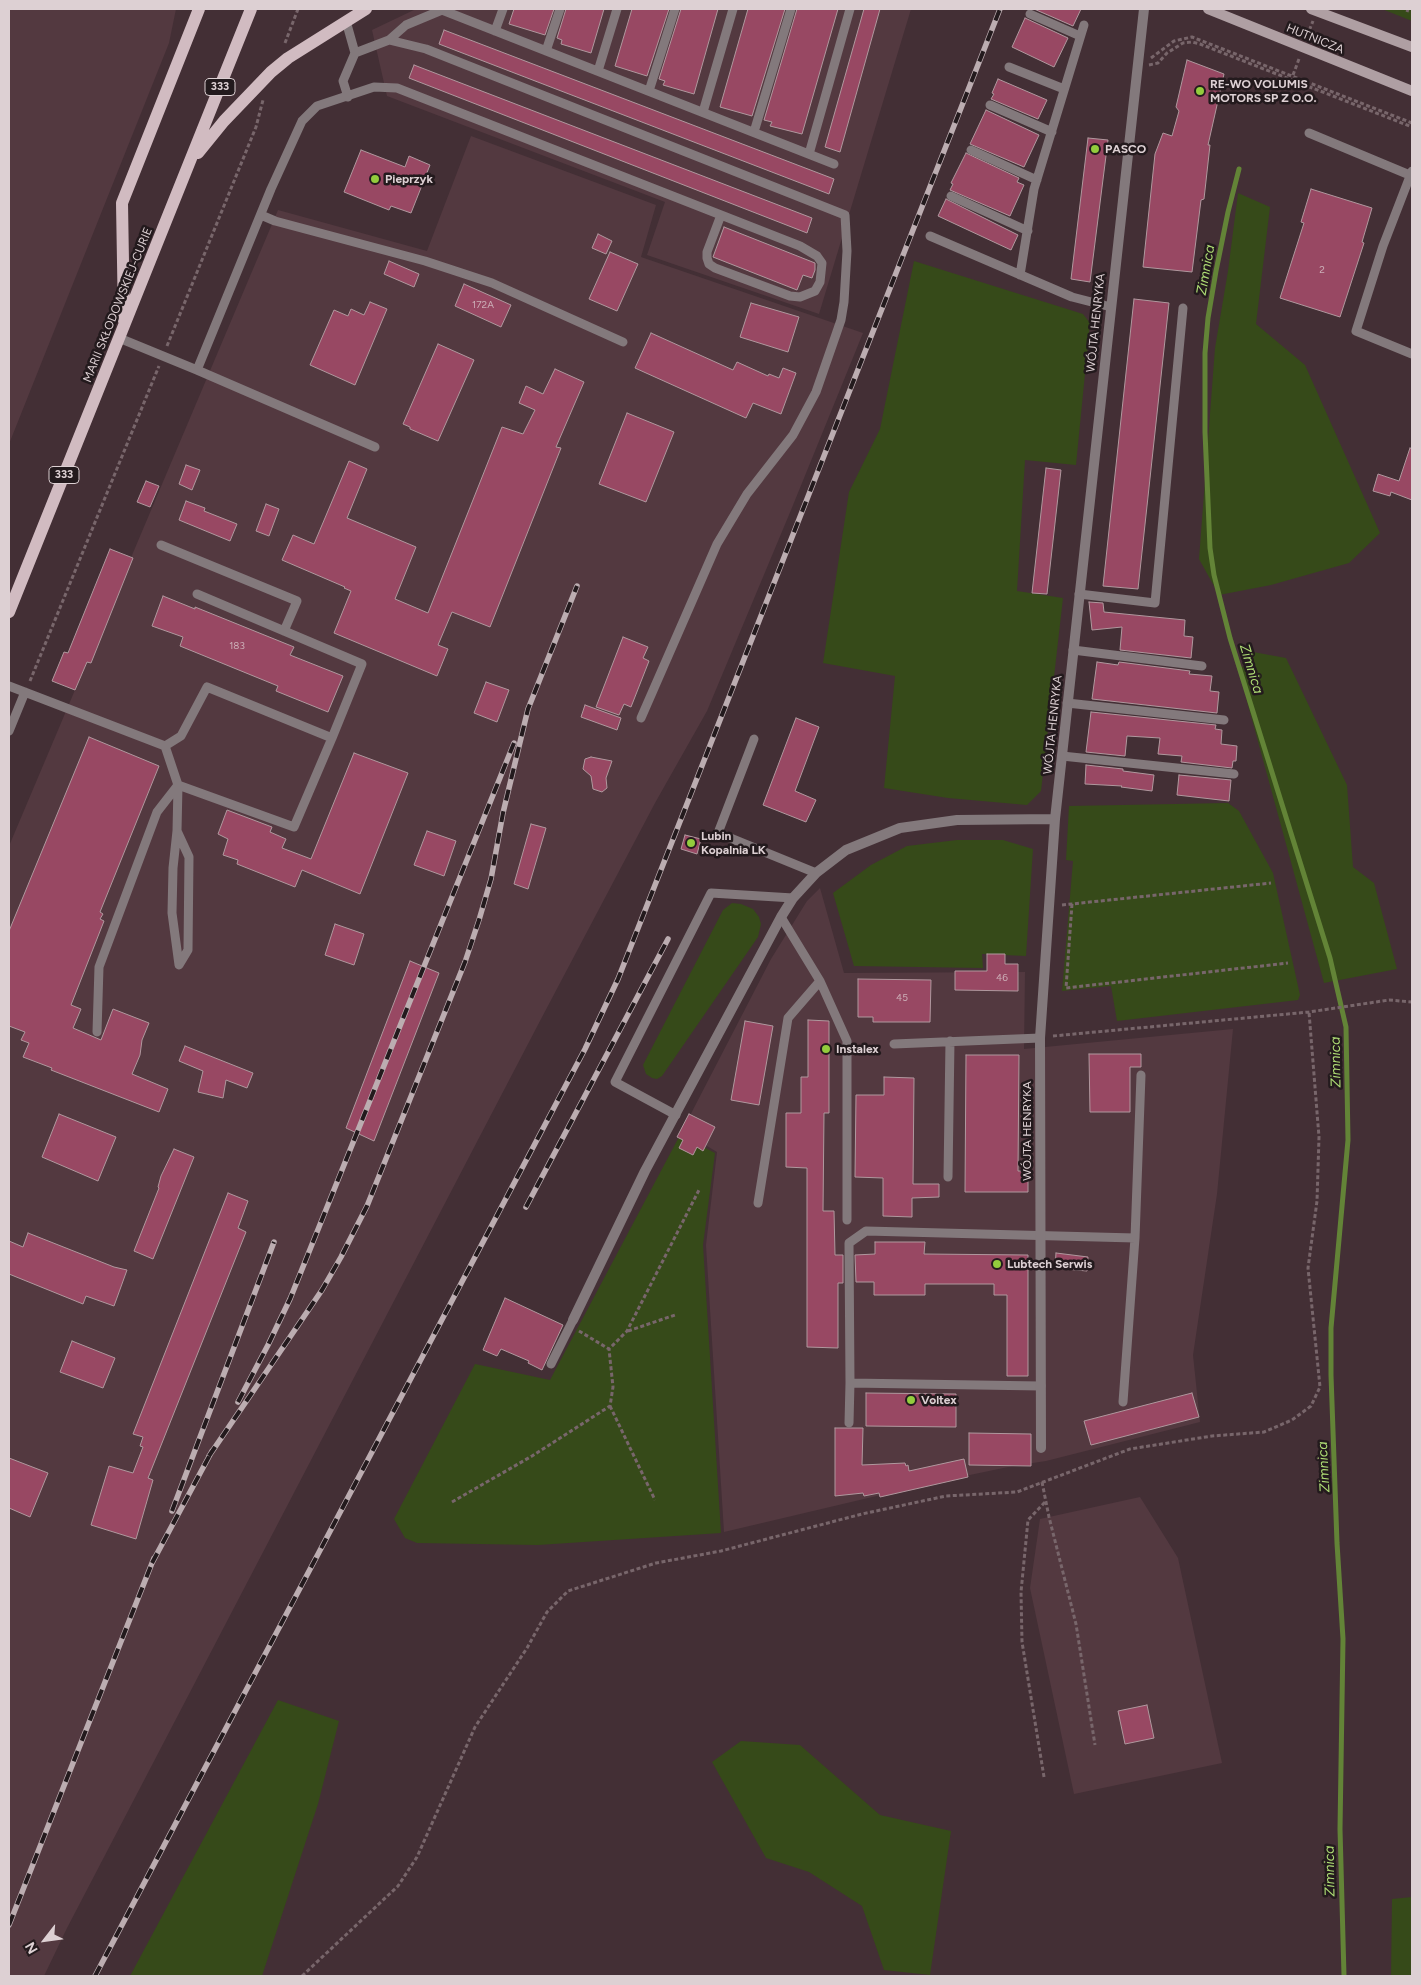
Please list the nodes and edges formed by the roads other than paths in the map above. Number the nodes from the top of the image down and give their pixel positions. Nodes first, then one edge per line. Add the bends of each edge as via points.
1 (199, 9) edge
2 (251, 9) edge
3 (366, 9) edge
4 (503, 9) edge
5 (560, 9) edge
6 (616, 9) edge
7 (674, 9) edge
8 (733, 9) edge
9 (791, 9) edge
10 (850, 9) edge
11 (1144, 9) edge
12 (1208, 9) edge
13 (1311, 9) edge
14 (1030, 14) dead end
15 (346, 21) junction
16 (1084, 25) dead end
17 (495, 31) junction
18 (1080, 36) junction
19 (389, 40) junction
20 (1412, 47) edge
21 (546, 51) junction
22 (355, 53) junction
23 (1009, 67) dead end
24 (598, 71) junction
25 (1064, 90) junction
26 (1412, 91) edge
27 (649, 92) junction
28 (348, 97) junction
29 (990, 105) dead end
30 (703, 112) junction
31 (754, 132) junction
32 (1052, 132) junction
33 (1309, 133) dead end
34 (971, 150) dead end
35 (809, 154) junction
36 (834, 164) dead end
37 (189, 165) junction
38 (1412, 174) edge
39 (1037, 180) junction
40 (951, 196) dead end
41 (261, 215) junction
42 (721, 215) junction
43 (1028, 231) junction
44 (930, 236) dead end
45 (1020, 275) junction
46 (1111, 306) junction
47 (1183, 308) dead end
48 (124, 326) junction
49 (119, 338) junction
50 (622, 342) dead end
51 (1412, 354) edge
52 (197, 370) junction
53 (375, 447) dead end
54 (161, 545) dead end
55 (198, 594) dead end
56 (1079, 594) junction
57 (9, 612) edge
58 (284, 631) junction
59 (1073, 650) junction
60 (1202, 666) dead end
61 (9, 686) edge
62 (25, 692) junction
63 (1068, 703) junction
64 (642, 718) dead end
65 (1224, 720) dead end
66 (9, 731) edge
67 (332, 738) junction
68 (754, 739) dead end
69 (165, 746) junction
70 (1062, 756) junction
71 (1234, 774) dead end
72 (178, 785) junction
73 (1055, 819) junction
74 (177, 832) junction
75 (816, 873) junction
76 (793, 898) junction
77 (781, 917) junction
78 (820, 981) junction
79 (97, 1032) dead end
80 (1040, 1038) junction
81 (950, 1041) junction
82 (894, 1044) dead end
83 (1141, 1075) dead end
84 (676, 1115) junction
85 (948, 1177) dead end
86 (758, 1203) dead end
87 (847, 1220) dead end
88 (1040, 1235) junction
89 (1135, 1238) junction
90 (571, 1322) joint
91 (551, 1364) dead end
92 (850, 1383) junction
93 (1040, 1386) junction
94 (1123, 1402) dead end
95 (849, 1423) dead end
96 (1041, 1448) dead end

1 - 48 main road via 122,203
2 - 37 main road, MARII SKŁODOWSKIEJ-CURIE / 333
3 - 15 main road
4 - 17 lane
5 - 21 lane
6 - 24 lane
7 - 27 lane
8 - 30 lane
9 - 31 lane
10 - 35 lane
11 - 46 street, WÓJTA HENRYKA
12 - 26 main road, HUTNICZA
13 - 20 main road
14 - 18 lane
15 - 22 lane
15 - 37 main road via 271,72 224,121
16 - 18 lane
17 - 19 lane via 442,10 406,25
17 - 21 lane
18 - 25 lane
19 - 22 lane
19 - 64 lane via 426,49 844,215 847,251 844,302 816,392 793,435 747,494 717,544
21 - 24 lane
22 - 28 lane via 343,81
23 - 25 lane
24 - 27 lane
25 - 32 lane
27 - 30 lane
28 - 41 lane via 316,106 302,120
28 - 42 lane via 374,87 397,88
29 - 32 lane
30 - 31 lane
31 - 35 lane
32 - 39 lane
33 - 38 lane
34 - 39 lane
35 - 36 lane
37 - 48 main road, MARII SKŁODOWSKIEJ-CURIE / 333
38 - 51 lane via 1383,246 1356,331
39 - 43 lane
40 - 43 lane
41 - 50 lane via 492,283
41 - 52 lane
42 - 42 lane via 800,246 817,256 822,263 822,271 815,291 800,298 790,296 709,264 707,252
43 - 45 lane
44 - 45 lane
45 - 46 lane via 1072,298
46 - 56 street, WÓJTA HENRYKA
47 - 56 lane via 1155,603
48 - 49 main road, MARII SKŁODOWSKIEJ-CURIE / 333
49 - 52 lane
49 - 57 main road, MARII SKŁODOWSKIEJ-CURIE / 333
52 - 53 lane
54 - 58 lane via 297,602
55 - 58 lane
56 - 59 street, WÓJTA HENRYKA
58 - 67 lane via 362,664
59 - 60 lane
59 - 63 street, WÓJTA HENRYKA
61 - 62 lane
62 - 66 lane
62 - 69 lane
63 - 65 lane
63 - 70 street, WÓJTA HENRYKA
67 - 69 lane via 206,687 181,736
67 - 72 lane via 294,827
68 - 75 lane via 718,833
69 - 72 lane
70 - 71 lane
70 - 73 street, WÓJTA HENRYKA
72 - 74 lane
72 - 79 lane via 157,812 99,967
73 - 75 street via 957,820 900,828 846,850
73 - 80 street, WÓJTA HENRYKA
74 - 74 lane via 189,856 188,950 179,965 172,913
75 - 76 street
76 - 77 street
76 - 84 lane via 711,894 615,1082
77 - 78 lane
77 - 84 street
78 - 86 lane via 788,1018
78 - 87 lane via 847,1041
80 - 81 lane
80 - 88 street, WÓJTA HENRYKA
81 - 82 lane
81 - 85 lane
83 - 89 lane
84 - 90 street
88 - 89 lane
88 - 92 lane via 866,1231 849,1243
88 - 93 street, WÓJTA HENRYKA
89 - 94 lane
90 - 91 lane
92 - 93 lane
92 - 95 lane
93 - 96 street, WÓJTA HENRYKA

